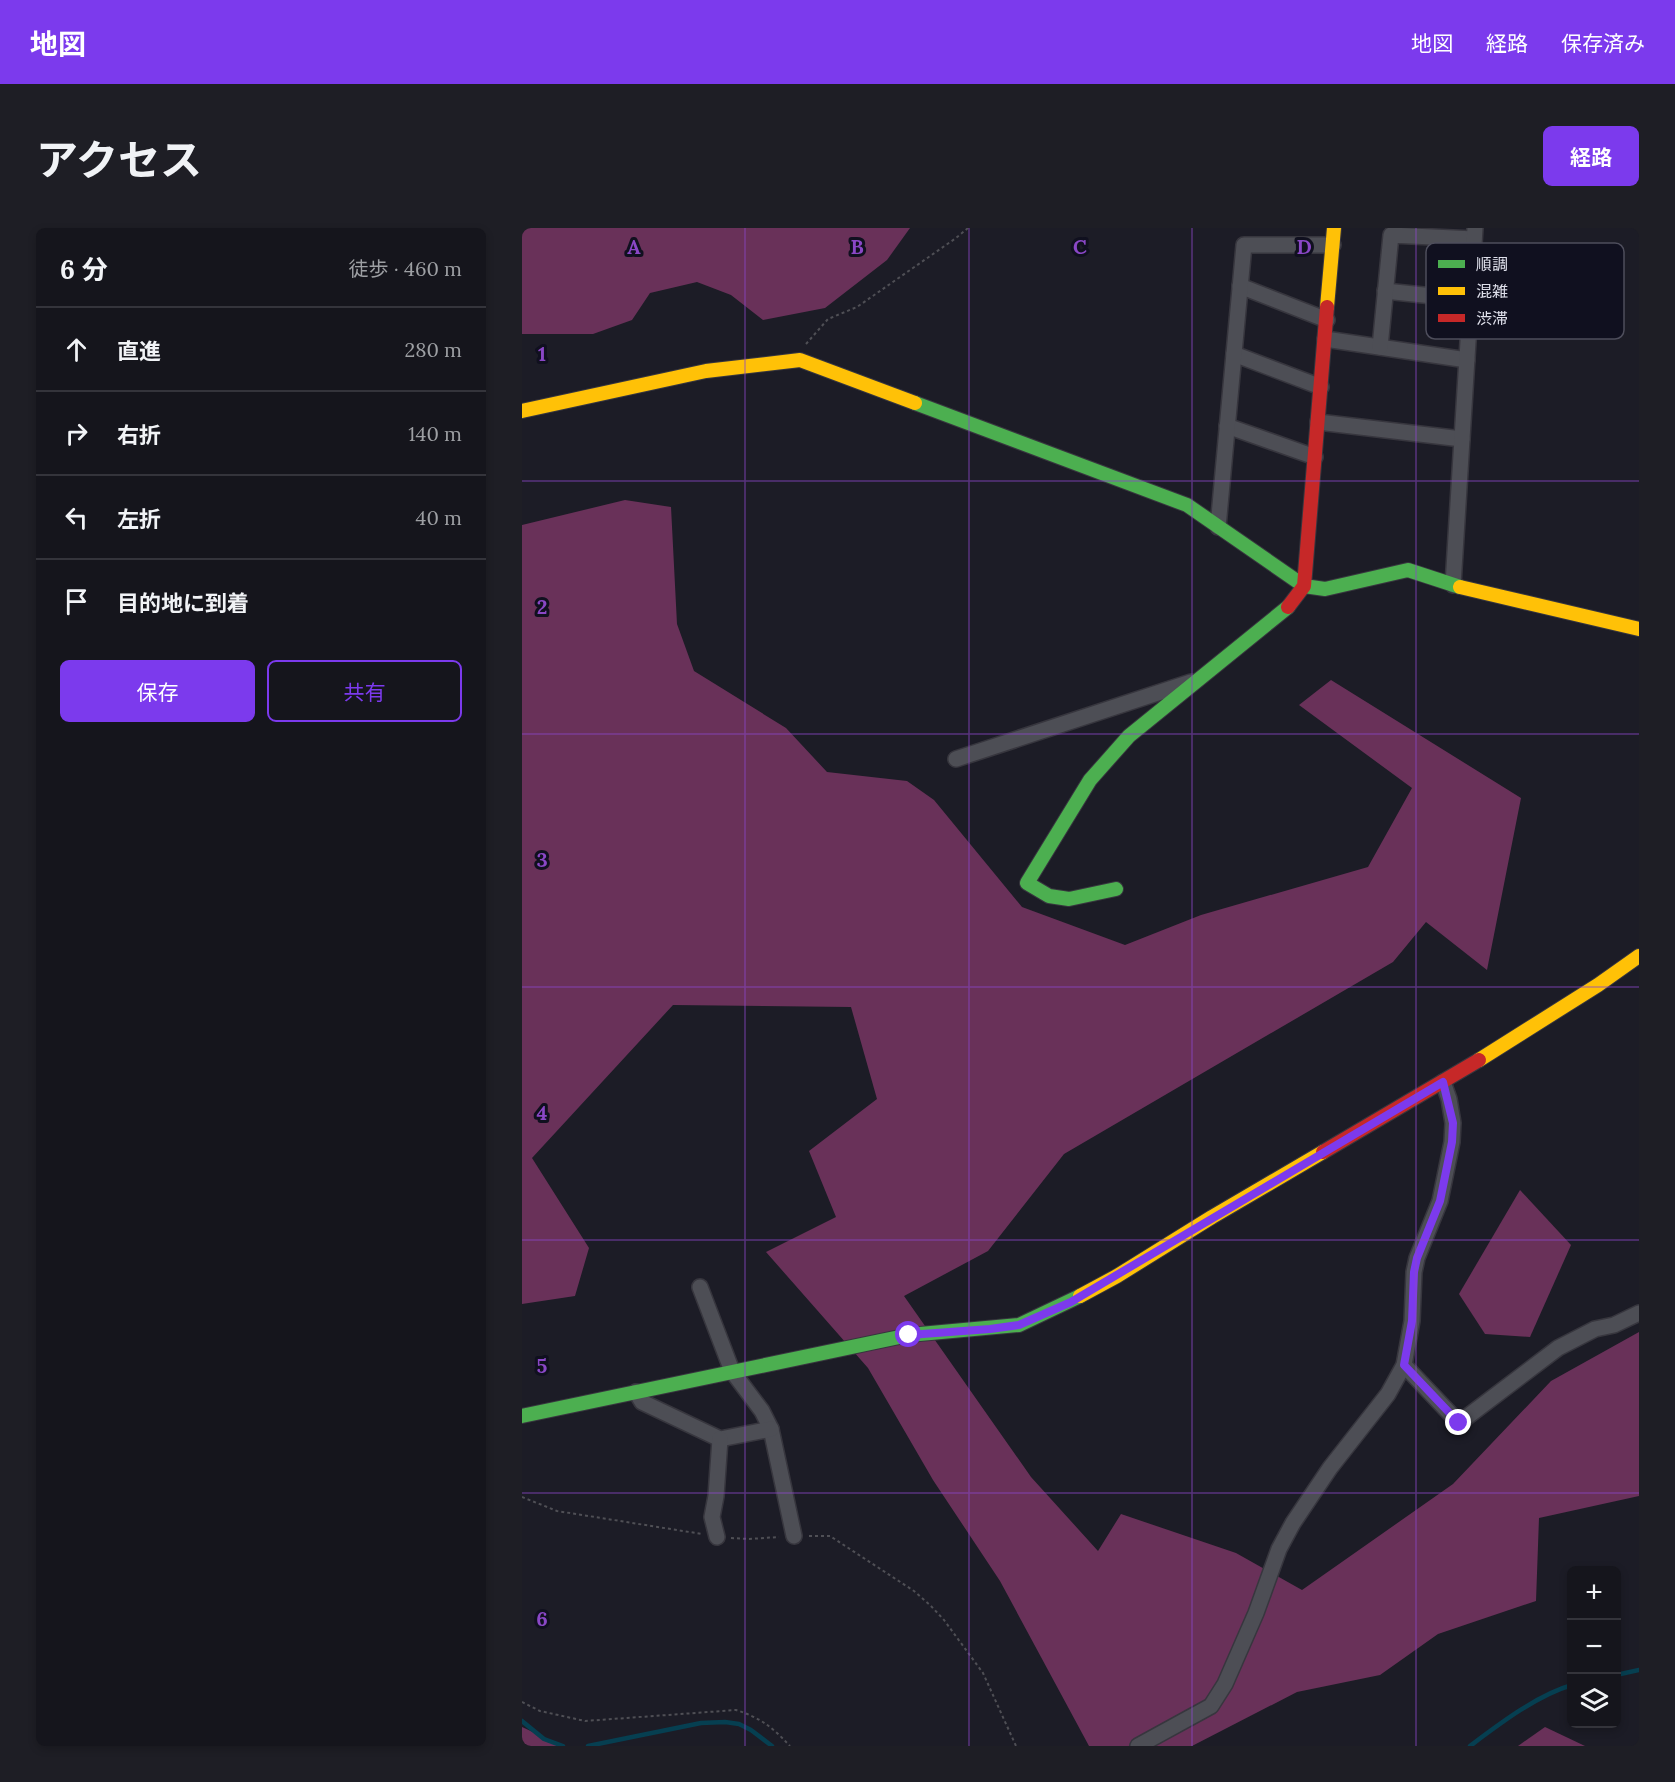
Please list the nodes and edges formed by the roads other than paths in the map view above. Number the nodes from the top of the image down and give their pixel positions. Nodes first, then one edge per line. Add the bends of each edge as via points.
1 (1334, 228) edge
2 (1475, 234) edge
3 (1333, 244) junction
4 (1240, 286) junction
5 (1385, 291) junction
6 (1426, 295) edge
7 (1327, 320) junction
8 (1325, 339) junction
9 (1468, 339) edge
10 (1380, 347) junction
11 (1234, 354) junction
12 (1467, 360) junction
13 (1321, 387) junction
14 (522, 411) edge
15 (1318, 422) junction
16 (1227, 426) junction
17 (1462, 439) junction
18 (1315, 457) junction
19 (1218, 527) junction
20 (1453, 585) junction
21 (1304, 586) junction
22 (1639, 628) edge
23 (1199, 679) junction
24 (956, 759) dead end
25 (1116, 889) dead end
26 (1639, 956) edge
27 (1443, 1082) junction
28 (700, 1287) dead end
29 (1639, 1313) edge
30 (1404, 1365) junction
31 (732, 1371) junction
32 (636, 1392) junction
33 (522, 1416) edge
34 (771, 1429) junction
35 (720, 1439) junction
36 (794, 1536) road end
37 (717, 1537) road end
38 (1138, 1746) edge

1 - 3 street
2 - 5 street via 1391,235
3 - 4 street via 1244,245
3 - 7 street
4 - 7 street
4 - 11 street
5 - 6 street
5 - 10 street
7 - 8 street
8 - 10 street
8 - 13 street
9 - 12 street
10 - 12 street
11 - 13 street
11 - 16 street
12 - 17 street
13 - 15 street
14 - 19 street via 706,371 800,360 1187,505
15 - 17 street
15 - 18 street
16 - 18 street
16 - 19 street
17 - 20 street
18 - 21 street
19 - 21 street
20 - 21 street via 1408,570 1325,589
20 - 22 street
21 - 23 street via 1285,611
23 - 24 street
23 - 25 street via 1129,736 1090,780 1027,883 1049,896 1069,899
26 - 27 street
27 - 30 street via 1453,1123 1452,1142 1440,1201 1417,1258
27 - 31 street via 1117,1276 1019,1325 909,1335
28 - 31 street
29 - 30 street via 1558,1348 1459,1423
30 - 38 street via 1388,1394 1330,1467 1293,1523 1225,1684 1211,1706
31 - 32 street
31 - 34 street
32 - 33 street
32 - 35 street via 642,1401
34 - 35 street
34 - 36 street
35 - 37 street via 712,1516

